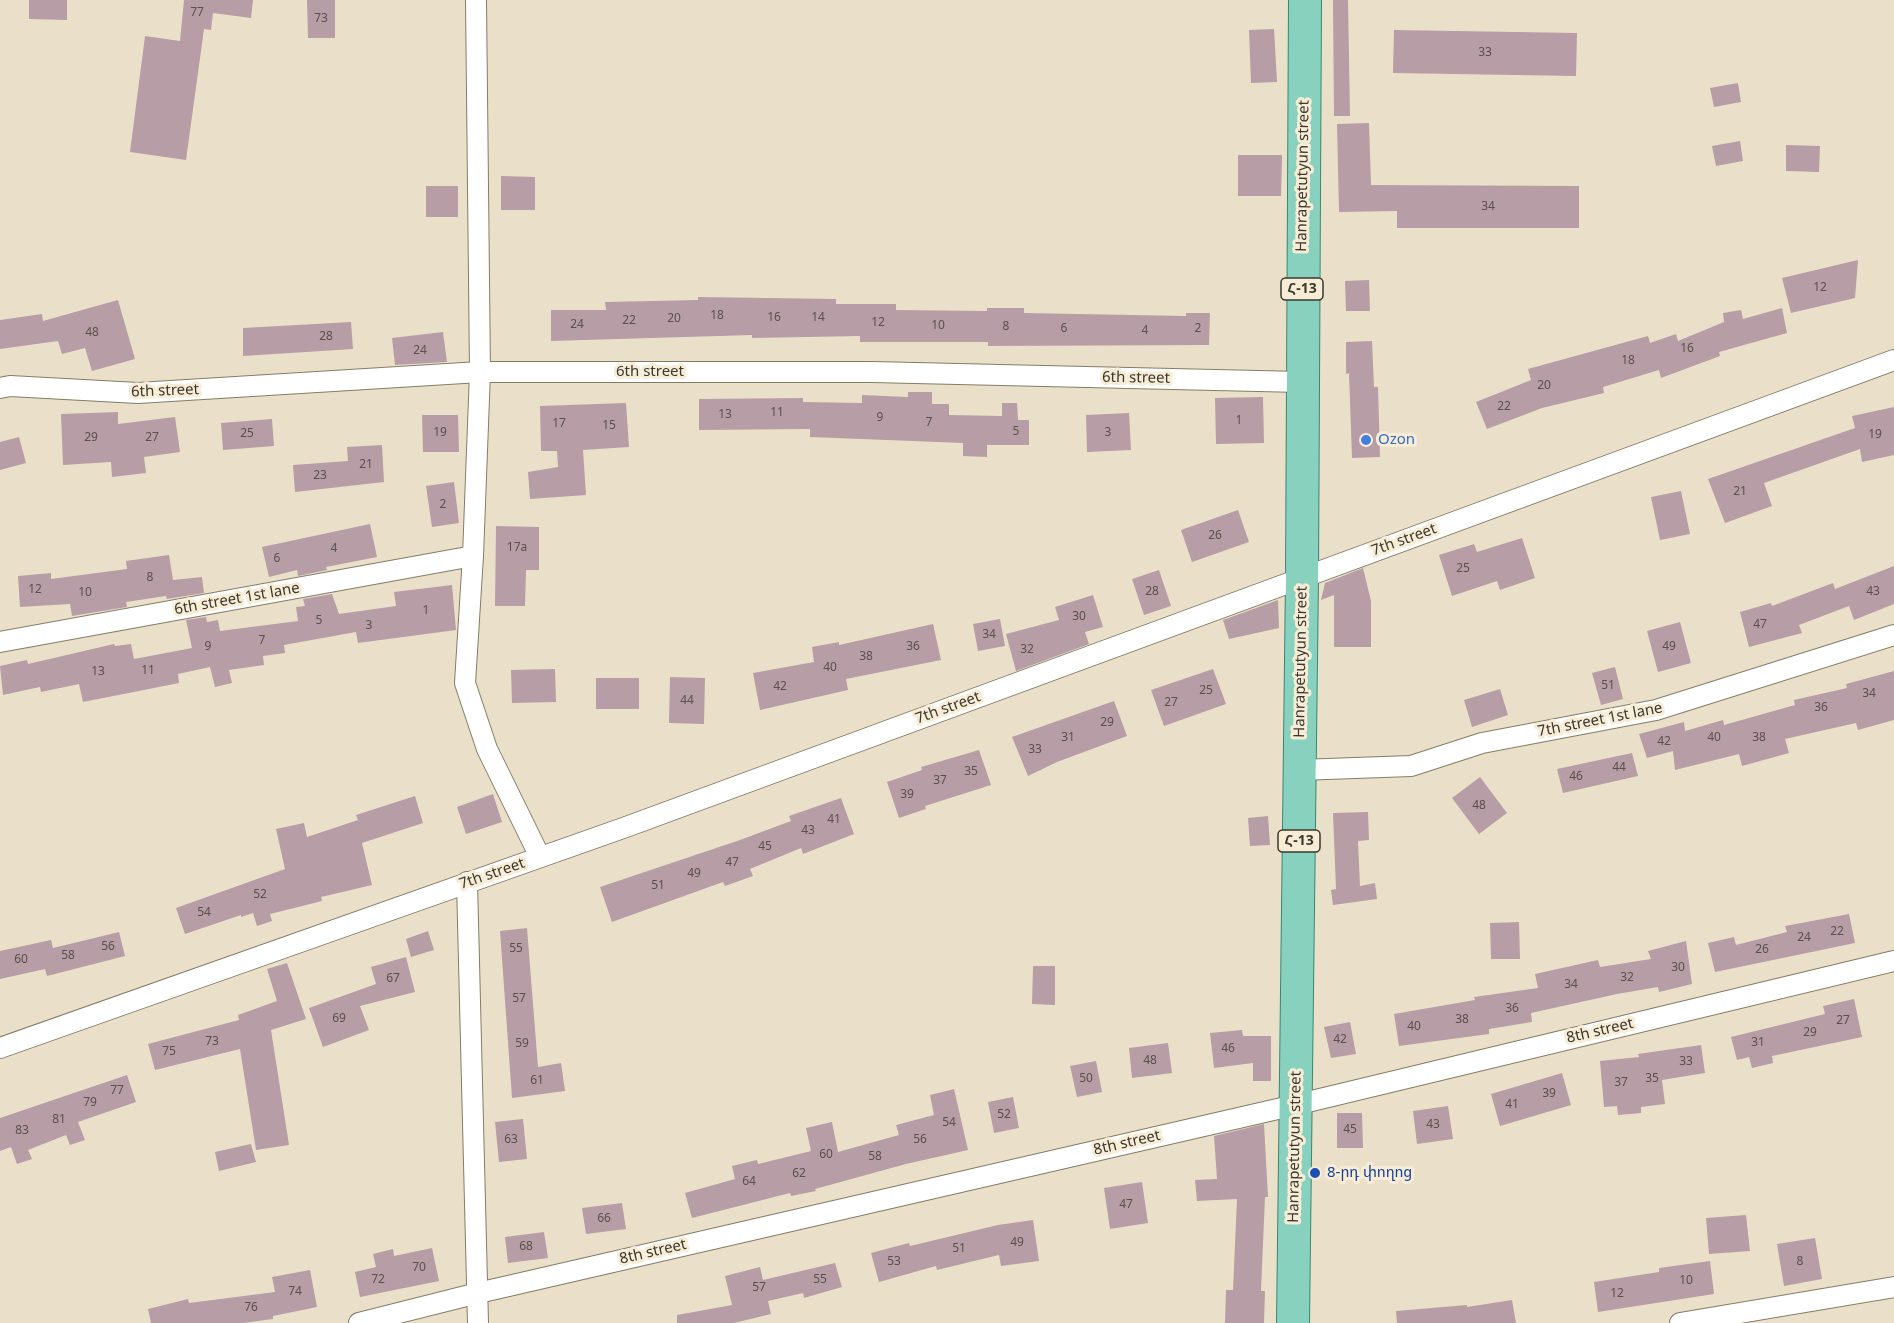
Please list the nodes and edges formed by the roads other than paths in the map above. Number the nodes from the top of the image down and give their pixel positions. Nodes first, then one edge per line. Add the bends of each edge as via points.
1 (476, 0) edge
2 (1305, 0) edge
3 (1894, 360) edge
4 (480, 372) junction
5 (1301, 382) junction
6 (0, 388) edge
7 (473, 556) junction
8 (1302, 577) junction
9 (1894, 635) edge
10 (0, 642) edge
11 (1299, 770) junction
12 (540, 857) junction
13 (467, 882) junction
14 (1894, 961) edge
15 (0, 1048) edge
16 (1295, 1104) junction
17 (1894, 1287) edge
18 (478, 1293) junction
19 (359, 1323) edge
20 (478, 1323) edge
21 (1293, 1323) edge
22 (1680, 1323) edge

1 - 4 street
2 - 5 main road, Hanrapetutyun street / Հ-13
3 - 8 street, 7th street
4 - 5 street, 6th street via 872,372
4 - 6 street, 6th street via 138,393
4 - 7 street
5 - 8 main road, Hanrapetutyun street / Հ-13
7 - 10 street, 6th street 1st lane
7 - 12 street via 465,683 487,749
8 - 11 main road, Hanrapetutyun street / Հ-13
8 - 12 street, 7th street
9 - 11 street, 7th street 1st lane via 1656,710 1482,743 1411,766
11 - 16 main road, Hanrapetutyun street / Հ-13
12 - 13 street, 7th street
13 - 15 street, 7th street
13 - 18 street
14 - 16 street, 8th street
16 - 18 street, 8th street
16 - 21 main road, Hanrapetutyun street / Հ-13
17 - 22 street
18 - 19 street, 8th street
18 - 20 street

